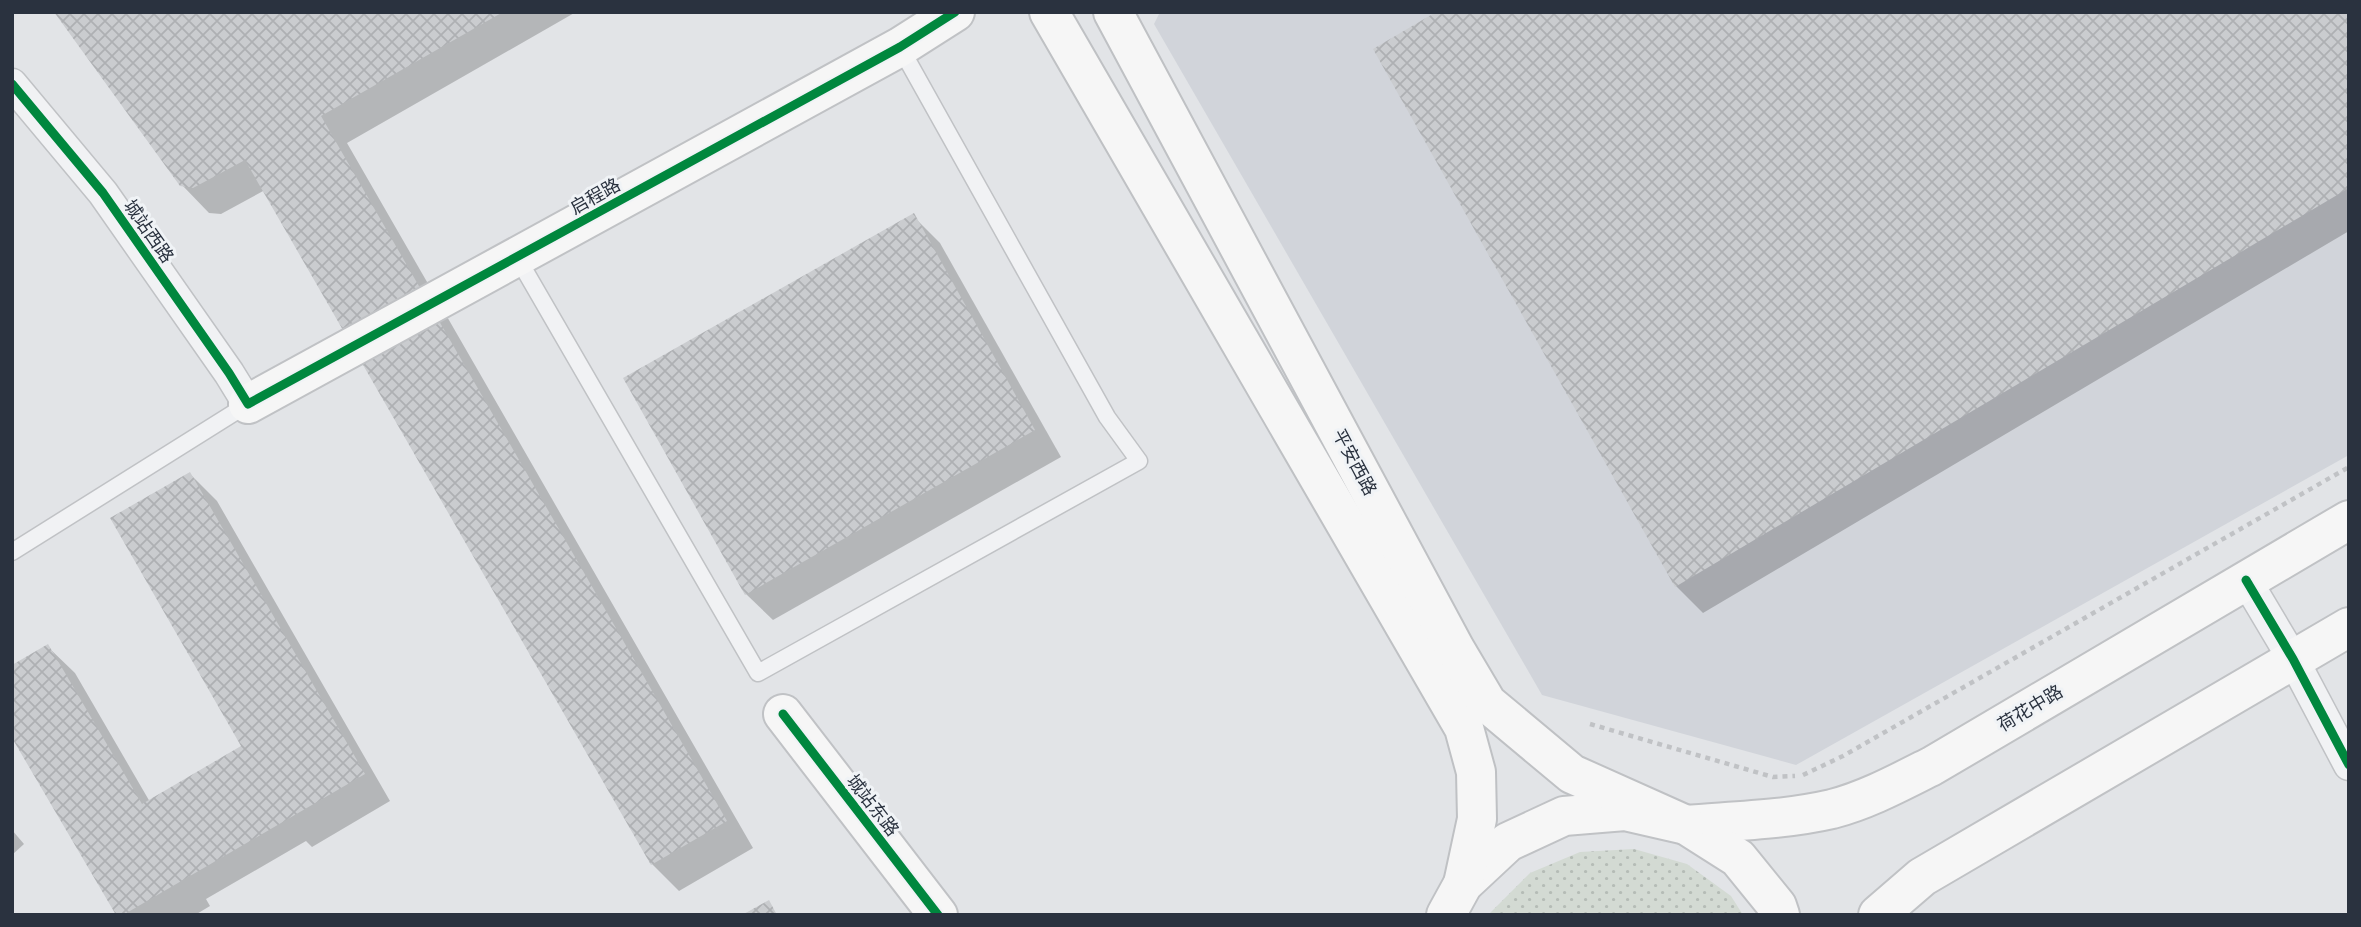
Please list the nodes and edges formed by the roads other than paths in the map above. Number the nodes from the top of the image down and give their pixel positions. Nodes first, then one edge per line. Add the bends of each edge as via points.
1 (955, 12) edge
2 (1049, 12) edge
3 (1113, 12) edge
4 (900, 47) junction
5 (12, 84) edge
6 (517, 257) junction
7 (248, 404) junction
8 (2349, 520) edge
9 (12, 552) edge
10 (2246, 580) junction
11 (2349, 627) edge
12 (2293, 659) junction
13 (783, 714) dead end
14 (2349, 765) edge
15 (1686, 825) junction
16 (1455, 899) edge
17 (938, 915) edge
18 (1780, 915) edge
19 (1878, 915) edge

1 - 4 main road, 启程路
2 - 16 main road via 1464,728 1476,772 1477,819
3 - 15 main road, 平安西路 via 1487,702 1572,774
4 - 6 main road, 启程路
4 - 6 lane via 1107,417 1139,461 770,667 758,673
5 - 7 street, 城站西路 via 103,193
6 - 7 main road, 启程路
7 - 9 lane
8 - 10 main road, 荷花中路
10 - 12 street
10 - 15 main road, 荷花中路 via 1884,790 1794,816
11 - 12 main road
12 - 14 street
12 - 19 main road via 1922,877
13 - 17 main road, 城站东路
15 - 16 main road via 1625,811 1564,816 1508,842
15 - 18 main road via 1738,858

